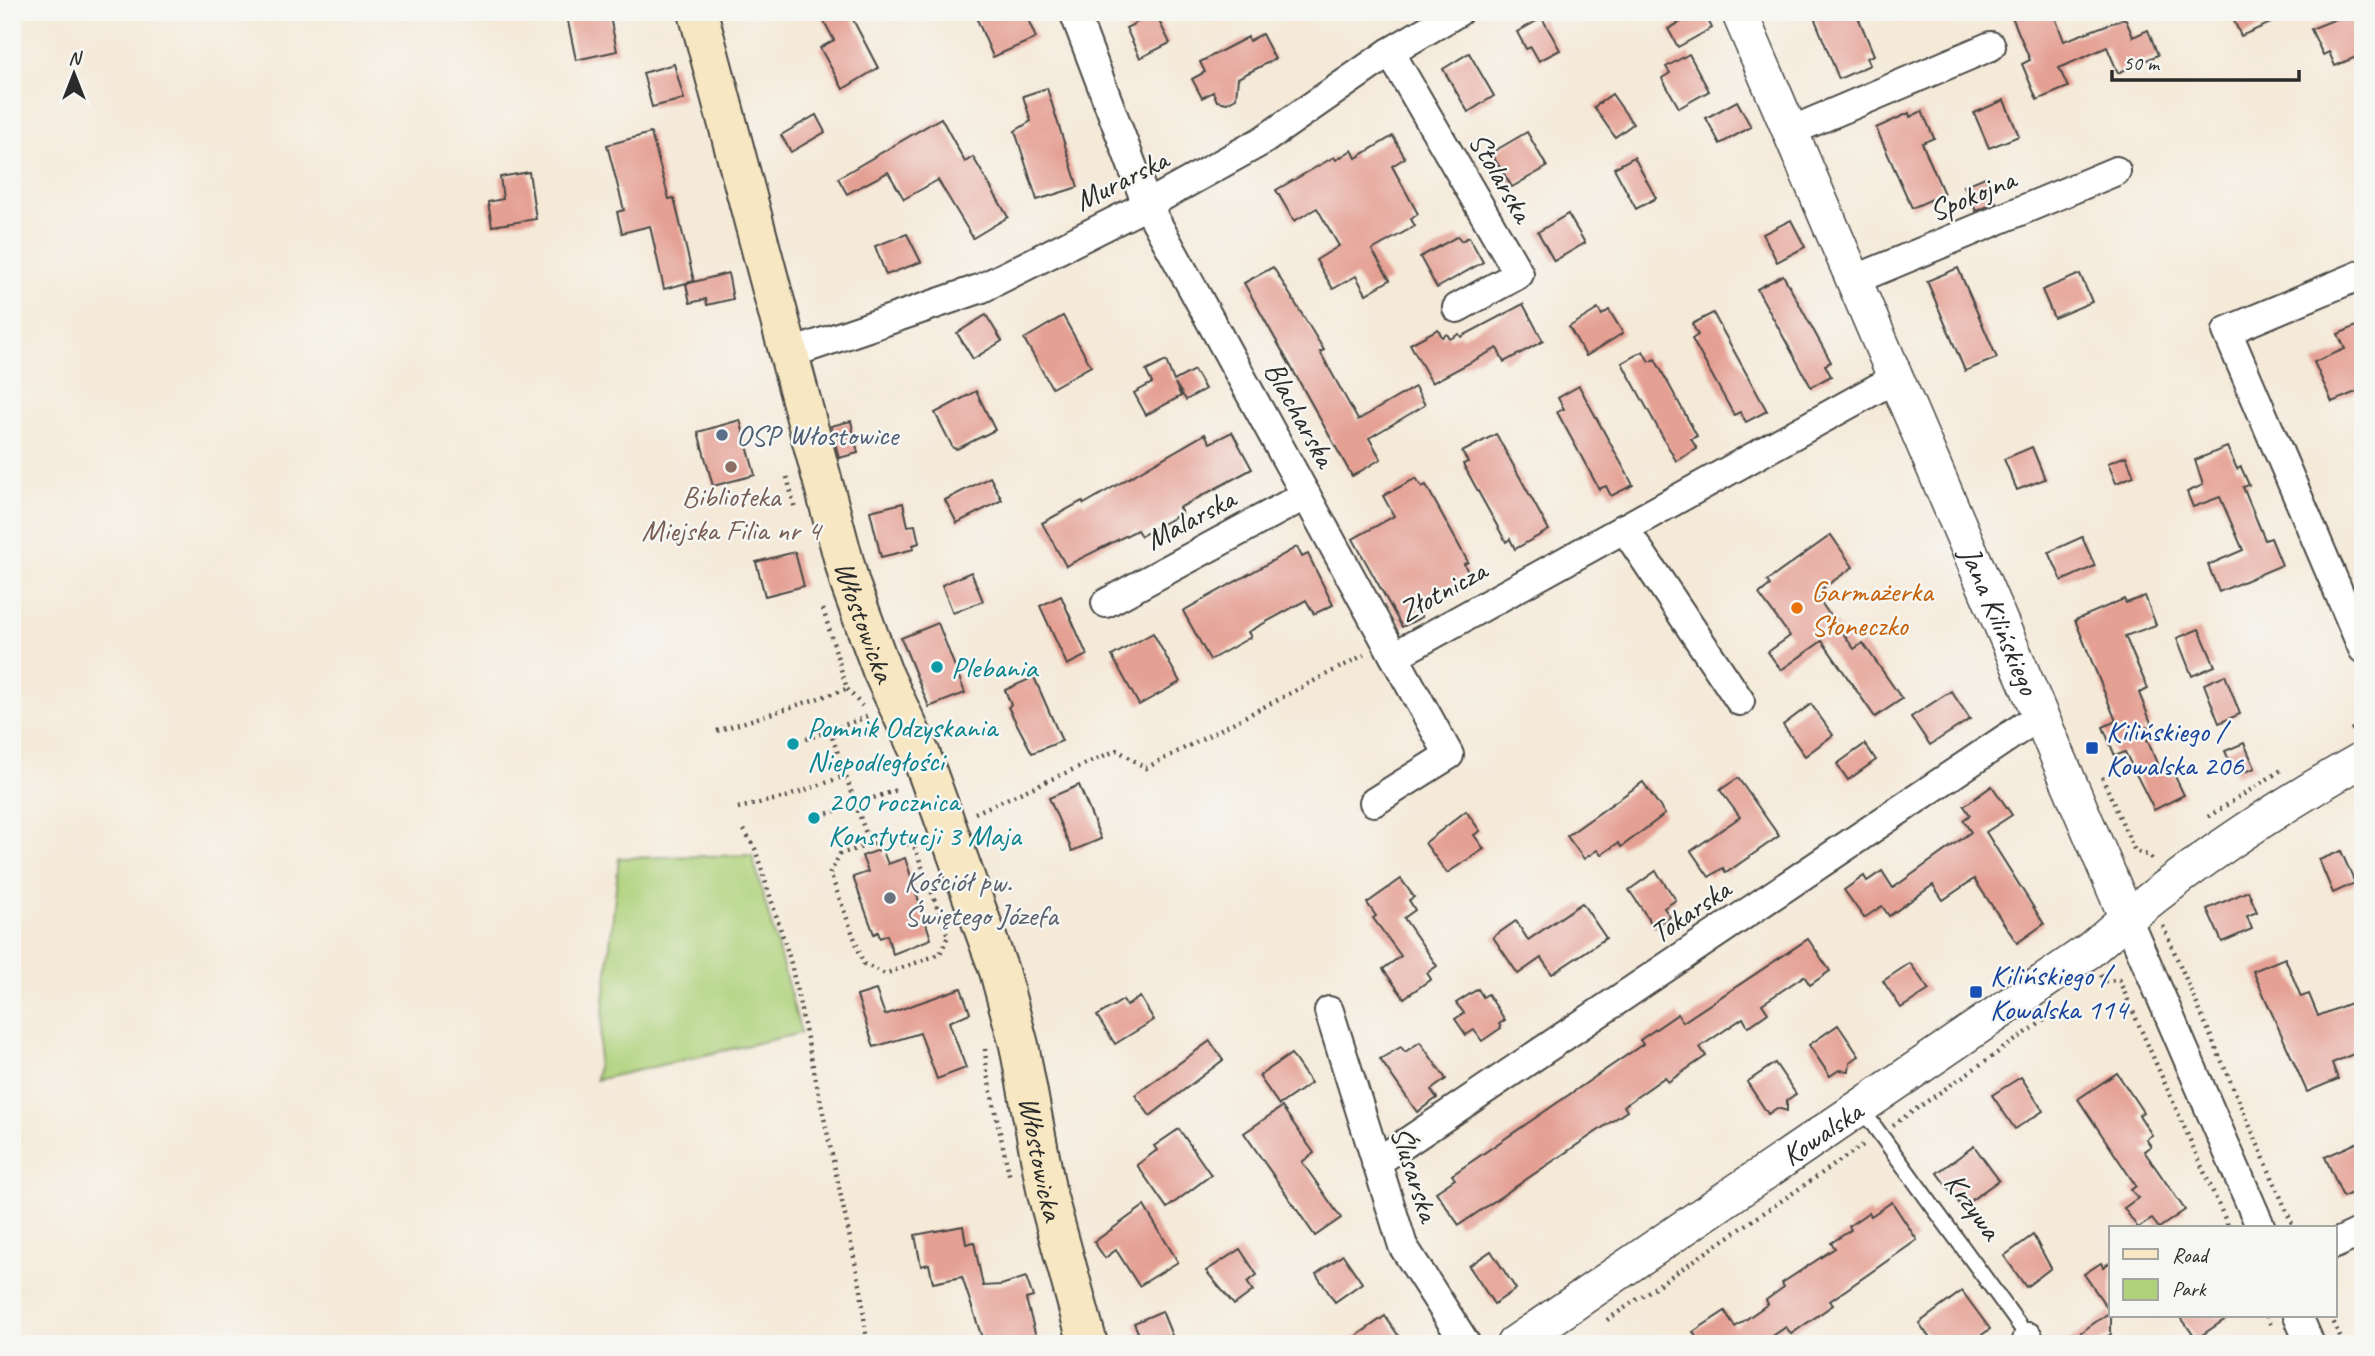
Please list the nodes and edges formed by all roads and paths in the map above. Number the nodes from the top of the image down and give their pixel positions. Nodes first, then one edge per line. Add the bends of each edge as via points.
1 (698, 12) edge
2 (1074, 12) edge
3 (1458, 12) edge
4 (1739, 12) edge
5 (1991, 46) dead end
6 (1390, 52) junction
7 (1791, 131) junction
8 (2116, 171) dead end
9 (1147, 205) junction
10 (2363, 274) edge
11 (1854, 280) junction
12 (1457, 308) dead end
13 (789, 354) junction
14 (1896, 378) junction
15 (1306, 495) junction
16 (1624, 528) junction
17 (1106, 603) dead end
18 (1391, 649) junction
19 (2363, 649) edge
20 (1740, 701) dead end
21 (2042, 714) junction
22 (870, 716) junction
23 (876, 729) dead end
24 (717, 732) dead end
25 (830, 732) junction
26 (793, 744) dead end
27 (2363, 759) edge
28 (845, 776) junction
29 (896, 778) dead end
30 (900, 789) junction
31 (909, 796) dead end
32 (1374, 802) dead end
33 (855, 804) junction
34 (738, 808) dead end
35 (974, 813) dead end
36 (814, 818) dead end
37 (744, 830) dead end
38 (870, 845) junction
39 (2127, 918) junction
40 (2105, 981) dead end
41 (2098, 983) dead end
42 (2063, 1007) dead end
43 (1329, 1011) dead end
44 (984, 1038) dead end
45 (1870, 1121) junction
46 (1376, 1163) junction
47 (1010, 1179) dead end
48 (2260, 1226) edge
49 (2363, 1231) edge
50 (2336, 1244) edge
51 (2299, 1318) edge
52 (2332, 1318) edge
53 (1606, 1320) dead end
54 (2027, 1341) edge
55 (867, 1344) edge
56 (1088, 1344) edge
57 (1466, 1344) edge
58 (1514, 1344) edge
59 (2310, 1344) edge
60 (2343, 1344) edge

1 - 13 main road, Włostowicka
2 - 9 street, Blacharska
3 - 6 street, Murarska
4 - 7 street, Jana Kilińskiego
5 - 7 street
6 - 9 street, Murarska via 1262,141
6 - 12 street, Stolarska via 1519,274
7 - 11 street, Jana Kilińskiego
8 - 11 street, Spokojna
9 - 13 street, Murarska via 982,288
9 - 15 street, Blacharska
10 - 19 street via 2227,331
11 - 14 street, Jana Kilińskiego
13 - 56 main road, Włostowicka via 850,584 882,671 921,755 1011,1010 1046,1194
14 - 16 street, Złotnicza
14 - 21 street, Jana Kilińskiego
15 - 17 street, Malarska
15 - 18 street, Blacharska
16 - 18 street, Złotnicza
16 - 20 street
18 - 32 street, Złotnicza via 1449,755
18 - 35 path via 1146,768 1118,750
21 - 39 street, Jana Kilińskiego
21 - 46 street, Tokarska
22 - 23 path
22 - 24 path via 847,689
22 - 25 path
25 - 26 path
25 - 28 path
27 - 39 street, Kowalska via 2245,829
28 - 33 path
28 - 34 path
29 - 30 path
30 - 31 path
30 - 33 path
33 - 36 path
33 - 38 path
37 - 55 path via 755,849 790,959 860,1290
38 - 38 path via 895,837 915,848 948,936 940,954 885,974 864,964 830,873 840,854
39 - 45 street, Kowalska
39 - 48 street, Jana Kilińskiego
40 - 41 path
42 - 45 path
43 - 46 street, Ślusarska
44 - 47 path via 987,1074
45 - 53 path
45 - 54 lane, Krzywa
45 - 58 street, Kowalska
46 - 57 street, Ślusarska via 1403,1246
49 - 50 street
51 - 59 street
52 - 60 path

